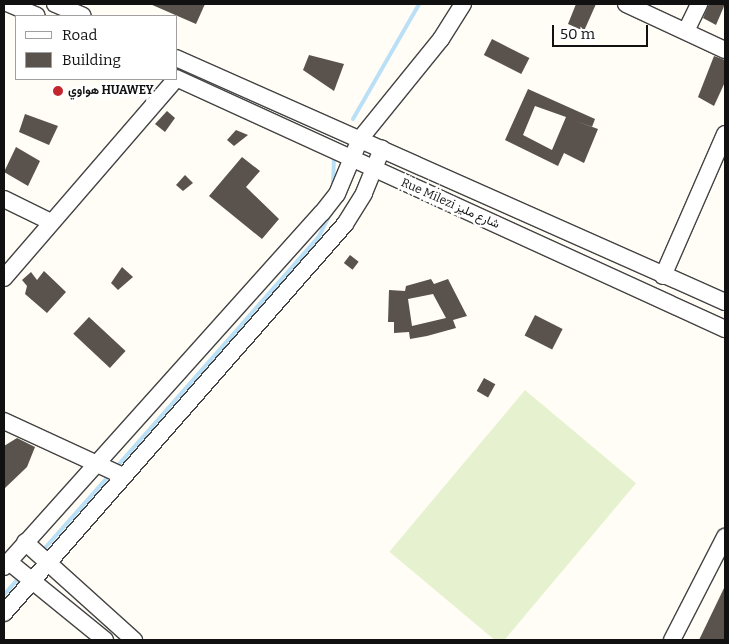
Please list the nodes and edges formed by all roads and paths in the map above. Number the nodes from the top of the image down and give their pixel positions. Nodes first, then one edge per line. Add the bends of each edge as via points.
1 (9, 4) edge
2 (55, 4) edge
3 (463, 4) edge
4 (626, 4) edge
5 (699, 4) edge
6 (35, 15) edge
7 (81, 15) edge
8 (686, 31) junction
9 (725, 50) edge
10 (178, 59) edge
11 (178, 79) edge
12 (174, 80) edge
13 (725, 134) edge
14 (360, 139) junction
15 (382, 149) junction
16 (350, 160) junction
17 (372, 170) junction
18 (4, 199) edge
19 (51, 222) junction
20 (663, 276) junction
21 (4, 278) edge
22 (725, 302) edge
23 (725, 329) edge
24 (4, 421) edge
25 (94, 466) junction
26 (123, 476) junction
27 (725, 537) edge
28 (25, 542) junction
29 (49, 564) junction
30 (6, 565) edge
31 (33, 583) junction
32 (4, 613) edge
33 (105, 640) edge
34 (134, 640) edge
35 (672, 640) edge

1 - 6 street
2 - 7 street
3 - 14 street via 441,39
4 - 8 street
5 - 8 street
8 - 9 street
10 - 14 street, Rue Milezi شارع مليز
11 - 16 street, Rue Milezi شارع مليز
12 - 19 street
13 - 20 street
14 - 15 street, Rue Milezi شارع مليز
14 - 16 street
15 - 17 street
15 - 20 street, Rue Milezi شارع مليز
16 - 17 street, Rue Milezi شارع مليز
16 - 25 street via 337,194 322,213
17 - 23 street, Rue Milezi شارع مليز
17 - 26 street via 345,224
18 - 19 street
19 - 21 street
20 - 22 street, Rue Milezi شارع مليز
24 - 25 street
25 - 26 street
25 - 28 street
26 - 29 street
27 - 35 street
28 - 29 street
28 - 30 street
29 - 31 street
29 - 34 street
30 - 31 street
31 - 32 street
31 - 33 street

